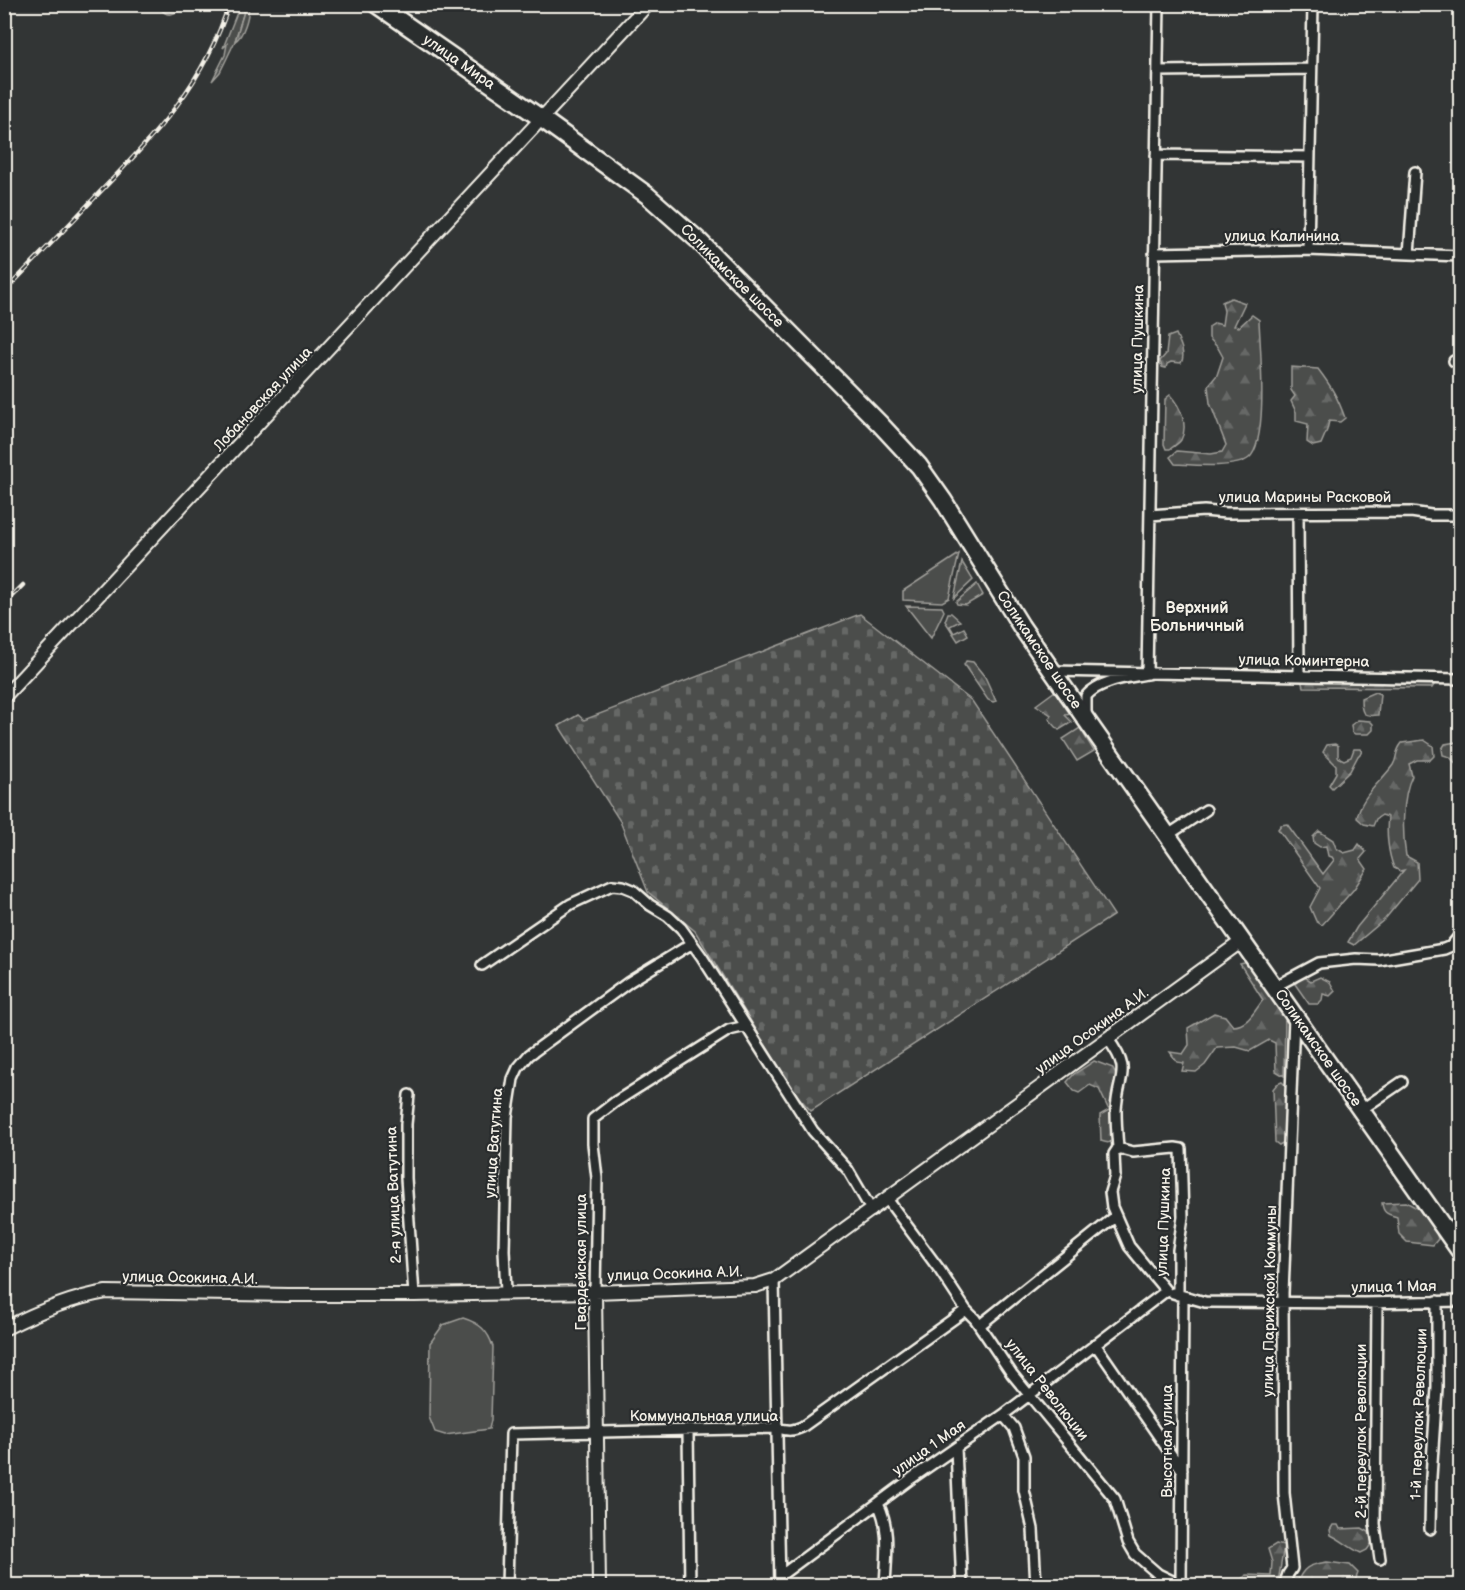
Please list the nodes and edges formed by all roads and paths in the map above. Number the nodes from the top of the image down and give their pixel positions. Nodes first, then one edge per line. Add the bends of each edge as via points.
1 (376, 4) edge
2 (648, 4) edge
3 (1159, 4) edge
4 (1312, 4) edge
5 (1311, 69) junction
6 (1158, 71) junction
7 (542, 119) junction
8 (1156, 154) junction
9 (1310, 157) junction
10 (1415, 171) dead end
11 (1308, 250) junction
12 (1154, 253) junction
13 (1409, 254) junction
14 (1461, 256) edge
15 (1298, 513) junction
16 (1461, 515) edge
17 (1150, 516) junction
18 (1053, 671) junction
19 (1147, 674) junction
20 (1299, 675) junction
21 (1461, 679) edge
22 (4, 697) edge
23 (1087, 722) junction
24 (1206, 810) dead end
25 (1168, 835) junction
26 (1461, 935) edge
27 (1242, 941) junction
28 (692, 944) junction
29 (482, 965) dead end
30 (1274, 987) junction
31 (1294, 1015) junction
32 (746, 1026) junction
33 (1108, 1039) junction
34 (1402, 1082) dead end
35 (409, 1095) dead end
36 (1361, 1110) junction
37 (1118, 1148) junction
38 (887, 1199) junction
39 (872, 1211) junction
40 (1116, 1216) junction
41 (1461, 1251) edge
42 (774, 1280) junction
43 (1166, 1291) junction
44 (506, 1292) junction
45 (595, 1292) junction
46 (414, 1294) junction
47 (1180, 1296) junction
48 (1437, 1301) junction
49 (1461, 1301) edge
50 (1284, 1303) junction
51 (1377, 1303) junction
52 (966, 1310) junction
53 (980, 1325) junction
54 (4, 1329) edge
55 (1095, 1344) junction
56 (1027, 1395) junction
57 (1003, 1415) junction
58 (778, 1428) junction
59 (597, 1431) junction
60 (688, 1431) junction
61 (956, 1448) junction
62 (1182, 1470) junction
63 (878, 1504) junction
64 (1431, 1529) dead end
65 (1380, 1559) dead end
66 (780, 1581) edge
67 (1181, 1585) edge
68 (507, 1586) edge
69 (599, 1586) edge
70 (690, 1586) edge
71 (885, 1586) edge
72 (962, 1586) edge
73 (1036, 1586) edge
74 (1188, 1586) edge
75 (1284, 1586) edge

1 - 7 highway, улица Мира
2 - 7 street, Лобановская улица
3 - 6 street, улица Пушкина
4 - 5 street
5 - 6 street
5 - 9 street
6 - 8 street, улица Пушкина
7 - 18 highway, Соликамское шоссе via 647,195 699,241 919,466
7 - 22 street, Лобановская улица
8 - 9 street
8 - 12 street, улица Пушкина
9 - 11 street
10 - 13 street
11 - 12 street, улица Калинина
11 - 13 street, улица Калинина
12 - 17 street, улица Пушкина
13 - 14 street, улица Калинина
15 - 16 street, улица Марины Расковой
15 - 17 street, улица Марины Расковой via 1204,511
15 - 20 street
17 - 19 street, улица Пушкина
18 - 19 street, улица Коминтерна
18 - 23 highway, Соликамское шоссе
19 - 20 street, улица Коминтерна
19 - 23 street, улица Коминтерна via 1091,690 1084,705
20 - 21 street, улица Коминтерна
23 - 25 highway, Соликамское шоссе
24 - 25 street
25 - 27 highway, Соликамское шоссе
26 - 30 street via 1444,949 1379,960 1319,963
27 - 30 highway, Соликамское шоссе
27 - 33 street, улица Осокина А.И.
28 - 29 street via 668,916 633,890 612,885 571,904
28 - 32 street
28 - 44 street, улица Ватутина via 613,993 529,1055 518,1068 507,1117
30 - 31 highway, Соликамское шоссе
31 - 36 highway, Соликамское шоссе
31 - 50 street, улица Парижской Коммуны
32 - 39 street via 813,1131 848,1170
32 - 45 street, Гвардейская улица via 729,1030 593,1119 597,1178
33 - 37 street via 1123,1064 1116,1108
33 - 38 street, улица Осокина А.И.
34 - 36 street
35 - 46 street, 2-я улица Ватутина via 406,1178
36 - 41 highway, Соликамское шоссе
37 - 40 street via 1110,1192
37 - 47 street, улица Пушкина via 1133,1152 1181,1149
38 - 39 street, улица Осокина А.И.
38 - 52 street, улица Революции
39 - 42 street, улица Осокина А.И.
40 - 43 street via 1128,1246
40 - 53 street
42 - 45 street, улица Осокина А.И. via 755,1286
42 - 58 street
43 - 47 street, улица 1 Мая
43 - 55 street, улица 1 Мая
44 - 45 street, улица Осокина А.И.
44 - 46 street, улица Осокина А.И.
45 - 59 street, Гвардейская улица
46 - 54 street, улица Осокина А.И. via 106,1292 61,1303
47 - 50 street, улица 1 Мая via 1205,1302
47 - 62 street, Высотная улица
48 - 49 street, улица 1 Мая
48 - 51 street, улица 1 Мая
48 - 64 street, 1-й переулок Революции
50 - 51 street, улица 1 Мая
50 - 75 street, улица Парижской Коммуны via 1284,1493 1292,1568
51 - 65 street, 2-й переулок Революции via 1375,1524
52 - 53 street, улица Революции
52 - 58 street, Коммунальная улица via 802,1427 788,1431
53 - 56 street, улица Революции
55 - 56 street, улица 1 Мая
55 - 62 street
56 - 57 street, улица 1 Мая
56 - 67 street, улица Революции via 1115,1499 1135,1554 1158,1574
57 - 61 street, улица 1 Мая
57 - 73 street via 1014,1428 1024,1456 1024,1490 1033,1529
58 - 60 street, Коммунальная улица
58 - 66 street
59 - 60 street, Коммунальная улица
59 - 68 street, Коммунальная улица via 511,1434
59 - 69 street, Гвардейская улица
60 - 70 street
61 - 63 street, улица 1 Мая
61 - 72 street
62 - 67 street, Высотная улица
63 - 66 street, улица 1 Мая
63 - 71 street via 886,1528
67 - 74 street, улица Революции

